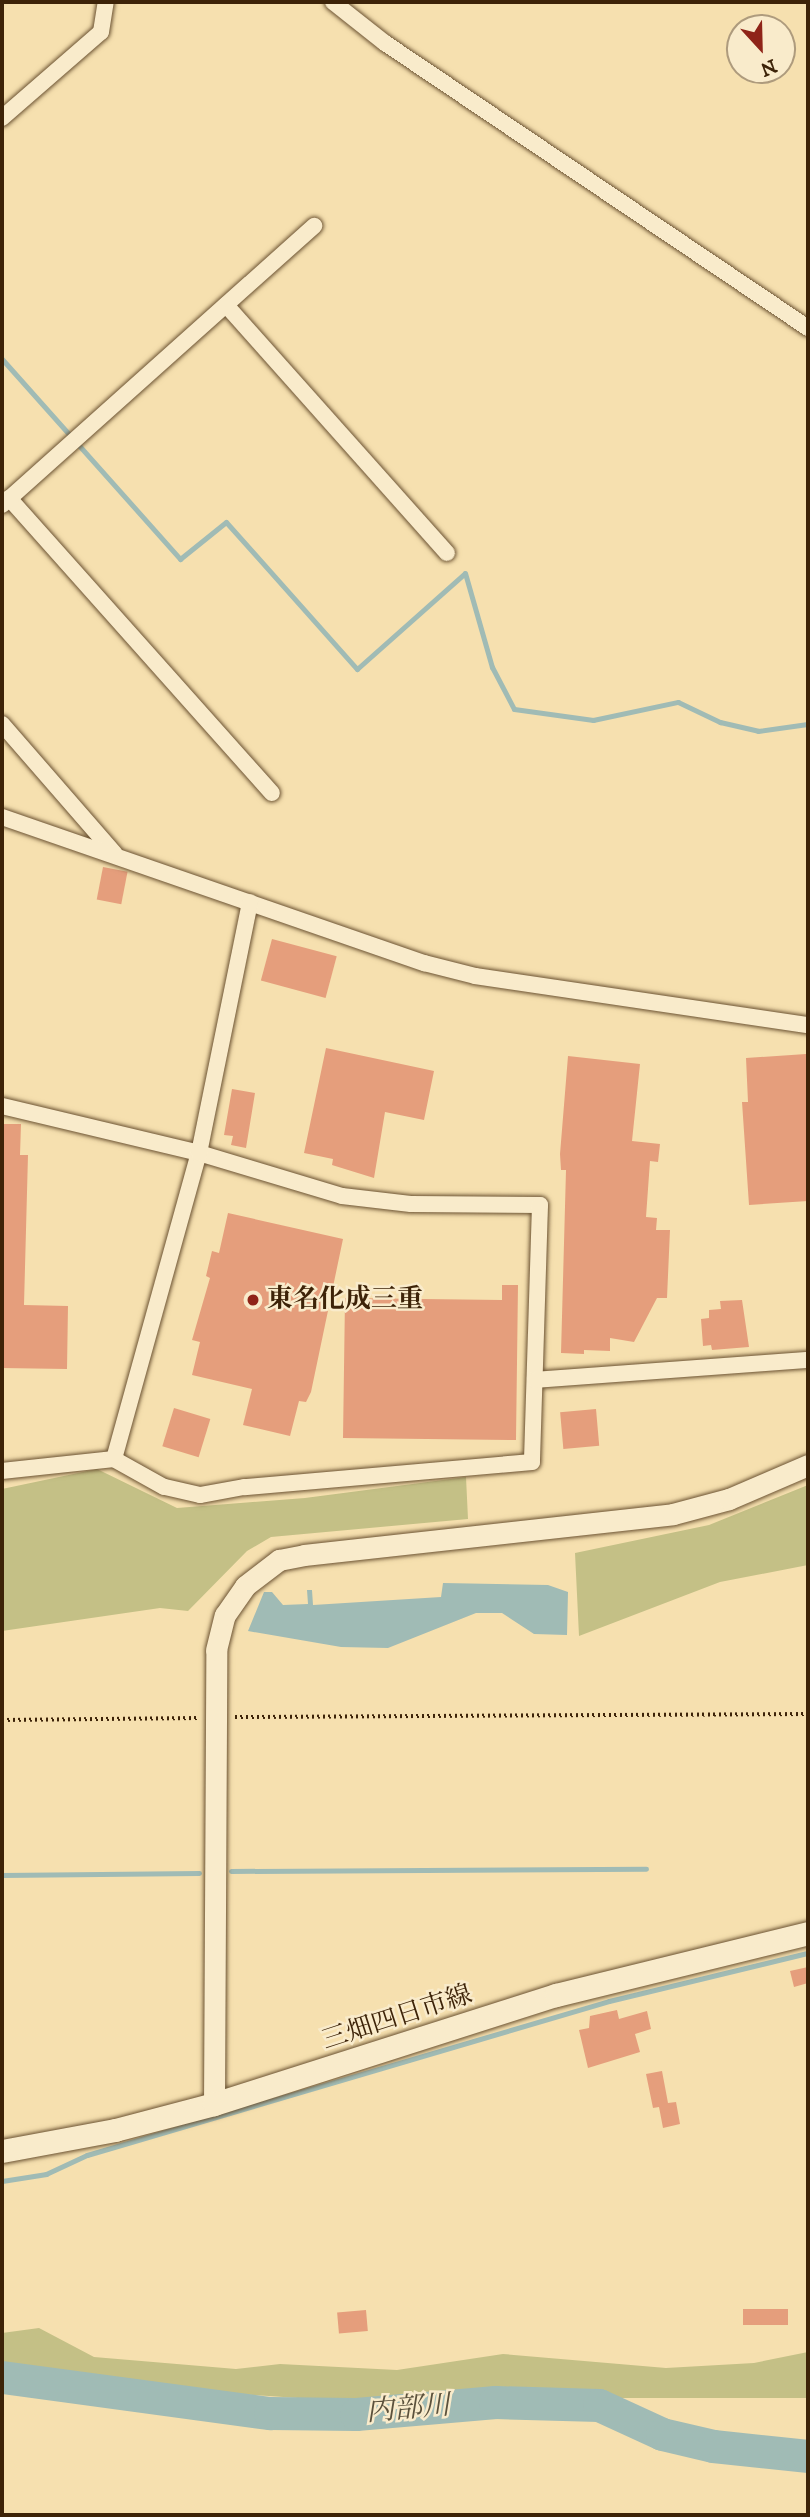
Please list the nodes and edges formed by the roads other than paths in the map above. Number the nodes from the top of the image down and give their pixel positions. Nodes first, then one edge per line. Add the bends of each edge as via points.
1 (106, 2) edge
2 (333, 2) edge
3 (2, 118) edge
4 (314, 226) dead end
5 (226, 305) junction
6 (808, 328) edge
7 (6, 501) edge
8 (447, 553) dead end
9 (2, 724) edge
10 (272, 793) dead end
11 (2, 817) edge
12 (115, 854) junction
13 (250, 902) junction
14 (808, 1025) edge
15 (2, 1106) edge
16 (199, 1153) junction
17 (808, 1360) edge
18 (535, 1381) junction
19 (114, 1459) junction
20 (808, 1465) edge
21 (2, 1471) edge
22 (808, 1933) edge
23 (214, 2104) junction
24 (2, 2151) edge

1 - 3 street via 101,32
2 - 6 street via 385,43
4 - 5 street
5 - 7 street
5 - 8 street
7 - 10 street
9 - 12 street
11 - 12 street
12 - 13 street
13 - 14 street via 424,963 475,976
13 - 16 street
15 - 16 street
16 - 18 street via 307,1187 382,1202 540,1205
16 - 19 street
17 - 18 street
18 - 19 street via 533,1462 244,1487 200,1495 164,1487
19 - 21 street
20 - 23 street via 729,1499 673,1514 279,1560 245,1586 225,1615 216,1650
22 - 23 main road, 三畑四日市線 via 556,1995
23 - 24 main road, 三畑四日市線 via 116,2130

